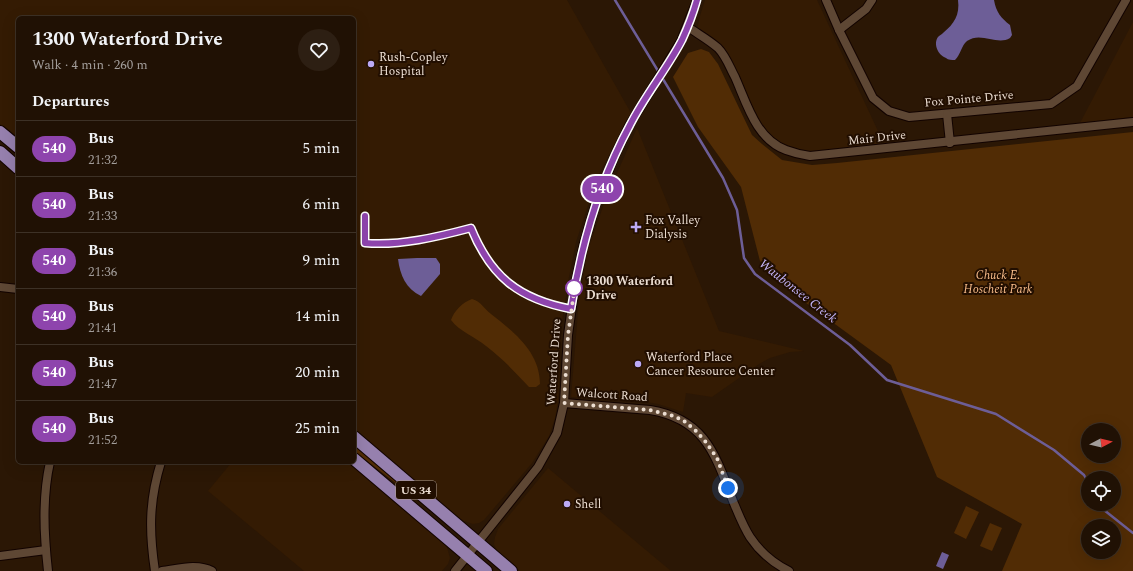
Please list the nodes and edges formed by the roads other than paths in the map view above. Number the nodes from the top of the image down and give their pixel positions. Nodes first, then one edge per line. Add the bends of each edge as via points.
1 (697, 0) edge
2 (826, 0) edge
3 (872, 0) edge
4 (1116, 0) edge
5 (1125, 2) edge
6 (688, 27) junction
7 (839, 30) junction
8 (947, 114) junction
9 (1133, 122) edge
10 (0, 132) edge
11 (950, 142) junction
12 (16, 145) edge
13 (0, 152) edge
14 (16, 166) edge
15 (0, 287) edge
16 (16, 289) edge
17 (564, 403) junction
18 (356, 439) edge
19 (356, 461) edge
20 (50, 464) edge
21 (160, 464) edge
22 (478, 543) junction
23 (46, 550) junction
24 (0, 556) edge
25 (467, 556) junction
26 (48, 571) edge
27 (155, 571) edge
28 (162, 571) edge
29 (212, 571) edge
30 (455, 571) edge
31 (486, 571) edge
32 (511, 571) edge
33 (788, 571) edge

1 - 6 street, Waterford Drive
2 - 7 street, Fox Pointe Drive
3 - 7 street via 866,9
4 - 5 street
5 - 8 street, Fox Pointe Drive via 1077,86 1051,104
6 - 11 street, Mair Drive via 719,49 757,126 766,137 787,151 810,156
6 - 17 street, Waterford Drive via 630,124 596,202 584,243 571,309
7 - 8 street, Fox Pointe Drive via 872,98 889,111 909,117
8 - 11 street
9 - 11 street, Mair Drive
10 - 12 main road
13 - 14 main road
15 - 16 street
17 - 22 street, Waterford Drive via 557,433 543,458
17 - 33 street, Walcott Road via 650,410 663,412 684,421 705,441 717,458 738,513 750,536 768,557
18 - 22 main road, US 34
19 - 25 main road, US 34
20 - 23 street via 45,497
21 - 27 street via 151,510 151,543
22 - 25 street, Waterford Drive
22 - 32 main road, US 34
23 - 24 street
23 - 26 street
25 - 30 street, Waterford Drive
25 - 31 main road, US 34
28 - 29 street via 189,567

